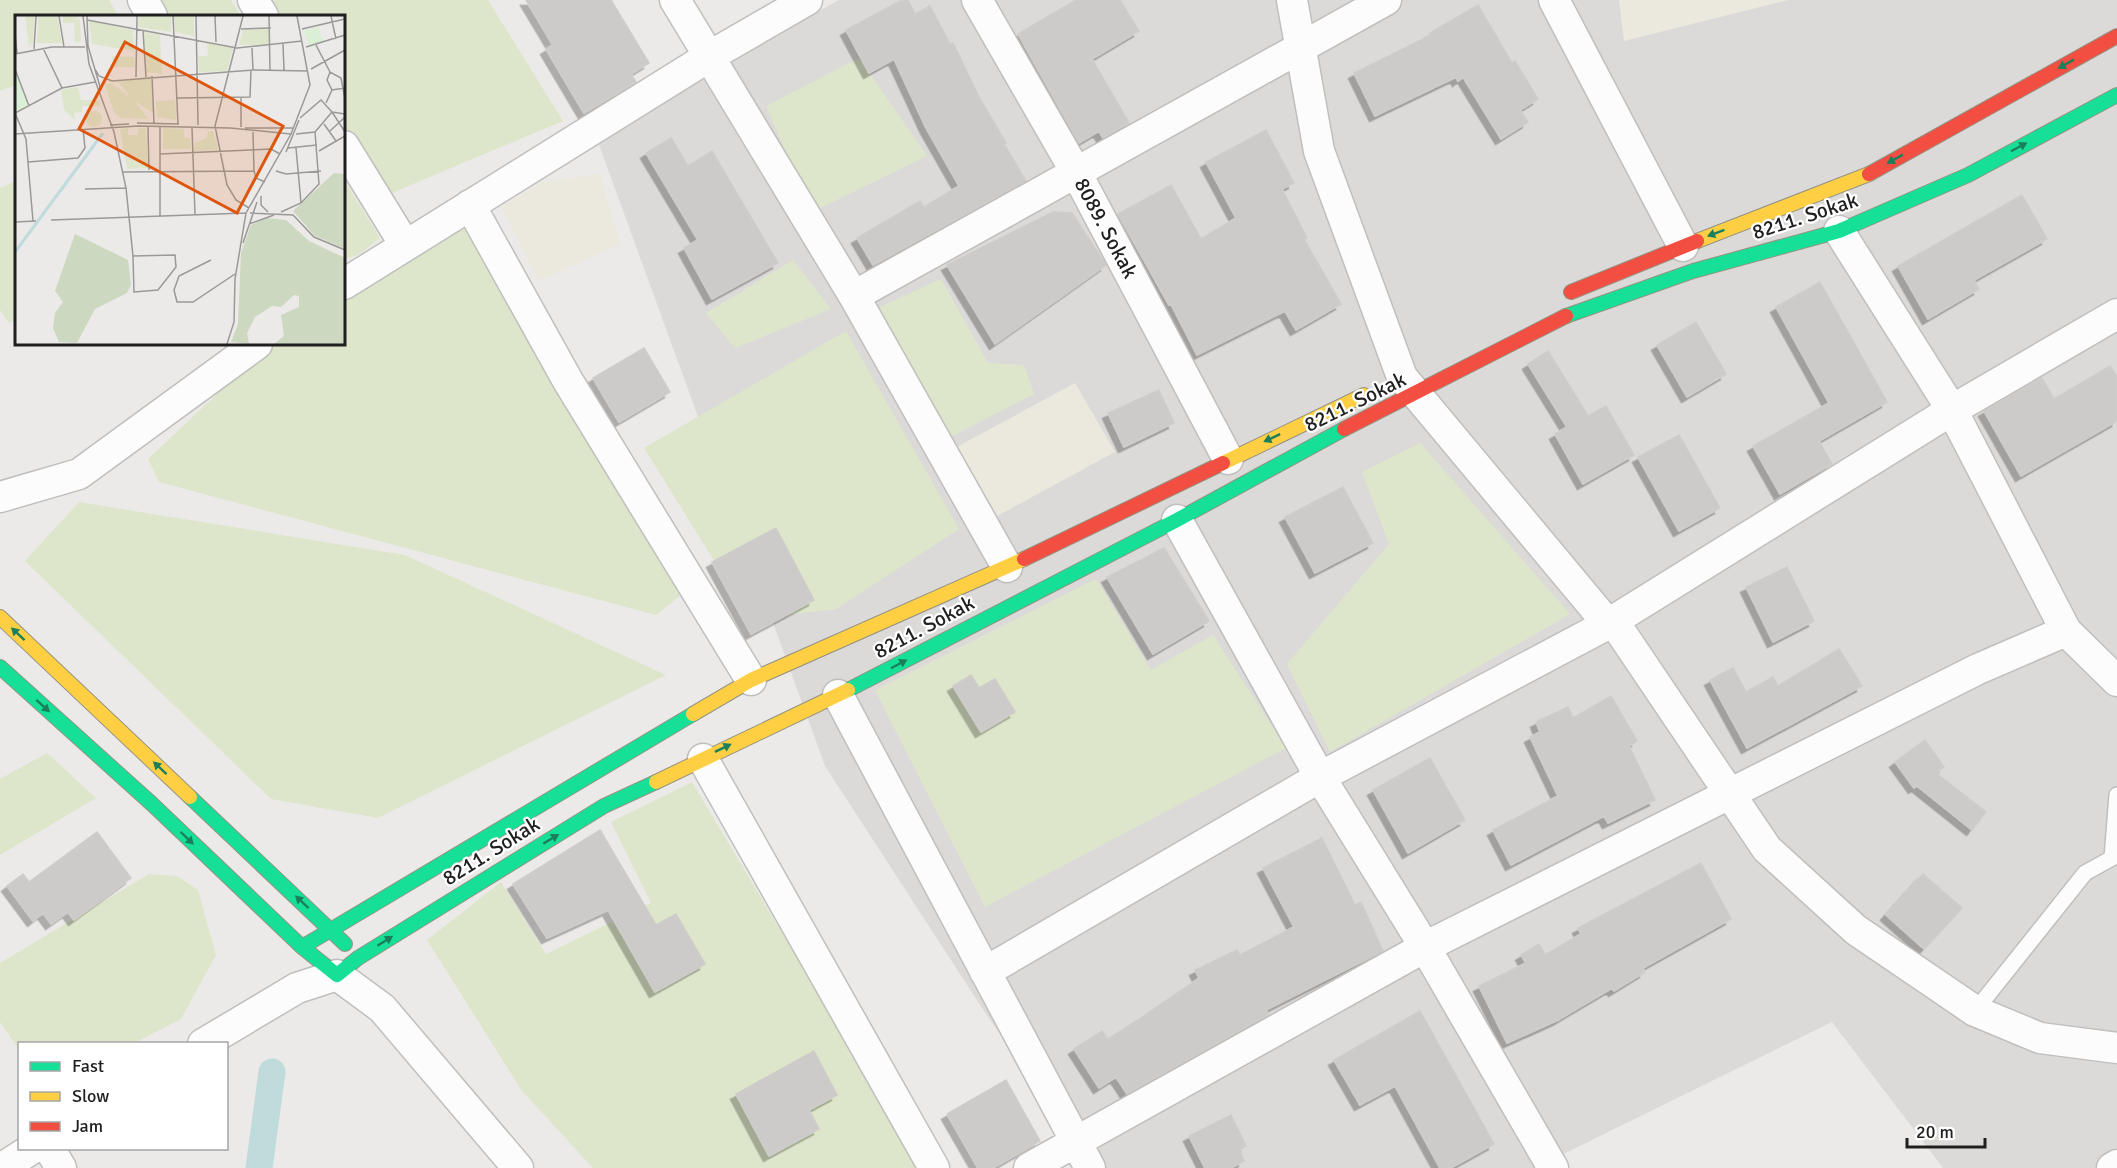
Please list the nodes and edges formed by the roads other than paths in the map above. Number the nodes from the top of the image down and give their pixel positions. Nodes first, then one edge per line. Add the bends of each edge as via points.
1 (143, 0) edge
2 (253, 0) edge
3 (675, 0) edge
4 (807, 0) edge
5 (977, 0) edge
6 (1292, 0) edge
7 (1386, 0) edge
8 (1554, 0) edge
9 (151, 15) edge
10 (262, 15) edge
11 (2117, 36) edge
12 (1300, 46) junction
13 (710, 56) junction
14 (2117, 95) edge
15 (345, 148) edge
16 (1077, 174) junction
17 (470, 205) junction
18 (1839, 231) junction
19 (405, 245) junction
20 (1683, 246) junction
21 (345, 283) edge
22 (854, 296) junction
23 (1560, 297) dead end
24 (2117, 314) edge
25 (256, 345) edge
26 (1400, 382) junction
27 (1952, 410) junction
28 (1228, 459) junction
29 (0, 497) edge
30 (1177, 520) junction
31 (1007, 567) junction
32 (0, 617) edge
33 (1608, 624) junction
34 (2066, 631) junction
35 (0, 667) edge
36 (752, 680) junction
37 (2117, 681) edge
38 (838, 695) junction
39 (703, 759) junction
40 (1320, 777) junction
41 (1729, 795) junction
42 (2117, 795) edge
43 (2114, 858) edge
44 (330, 928) junction
45 (302, 947) junction
46 (1425, 947) junction
47 (348, 966) junction
48 (986, 972) junction
49 (297, 988) junction
50 (1975, 1011) junction
51 (206, 1042) edge
52 (2117, 1048) edge
53 (1076, 1142) junction
54 (31, 1150) edge
55 (50, 1150) edge
56 (2117, 1165) edge
57 (2, 1168) edge
58 (61, 1168) edge
59 (518, 1168) edge
60 (934, 1168) edge
61 (1029, 1168) edge
62 (1090, 1168) edge
63 (1553, 1168) edge
64 (2112, 1168) edge

1 - 9 street
2 - 10 street
3 - 13 street
4 - 13 street
5 - 16 street, 8089. Sokak
6 - 12 street
7 - 12 street
8 - 20 street
11 -> 20 street via 1858,180
12 - 16 street
12 - 26 street via 1319,151
13 - 17 street
13 - 22 street
18 -> 14 street, 8211. Sokak via 1968,175
15 - 19 street
16 - 22 street
16 - 28 street, 8089. Sokak
17 - 19 street
17 - 36 street via 568,381
18 - 26 street, 8211. Sokak via 1693,271 1573,313
18 - 27 street
19 - 21 street
20 - 23 street
22 - 31 street
24 - 27 street
25 - 29 street via 80,474
26 -> 28 street
26 - 30 street, 8211. Sokak via 1335,434
26 - 33 street
27 - 33 street
27 - 34 street
28 - 31 street
38 -> 30 street, 8211. Sokak
30 - 40 street
31 - 36 street
44 -> 32 street
33 - 40 street
33 - 41 street via 1618,628
34 - 37 street
34 - 41 street via 1978,669
35 -> 45 street
36 - 44 street
39 -> 38 street, 8211. Sokak
38 - 48 street
47 -> 39 street, 8211. Sokak via 604,806
39 - 60 street
40 - 46 street
40 - 48 street
41 - 46 street
41 - 50 street via 1767,849 1856,930
42 - 43 lane
43 - 50 lane via 2085,873
44 - 45 street
44 - 47 street
45 - 47 street
45 - 49 street
46 - 53 street
46 - 63 street
47 - 49 street
47 - 59 street
48 - 53 street
49 - 51 street
50 - 52 street via 2040,1038
53 - 61 street
53 - 62 street
54 - 57 street
55 - 58 street
56 - 64 street

